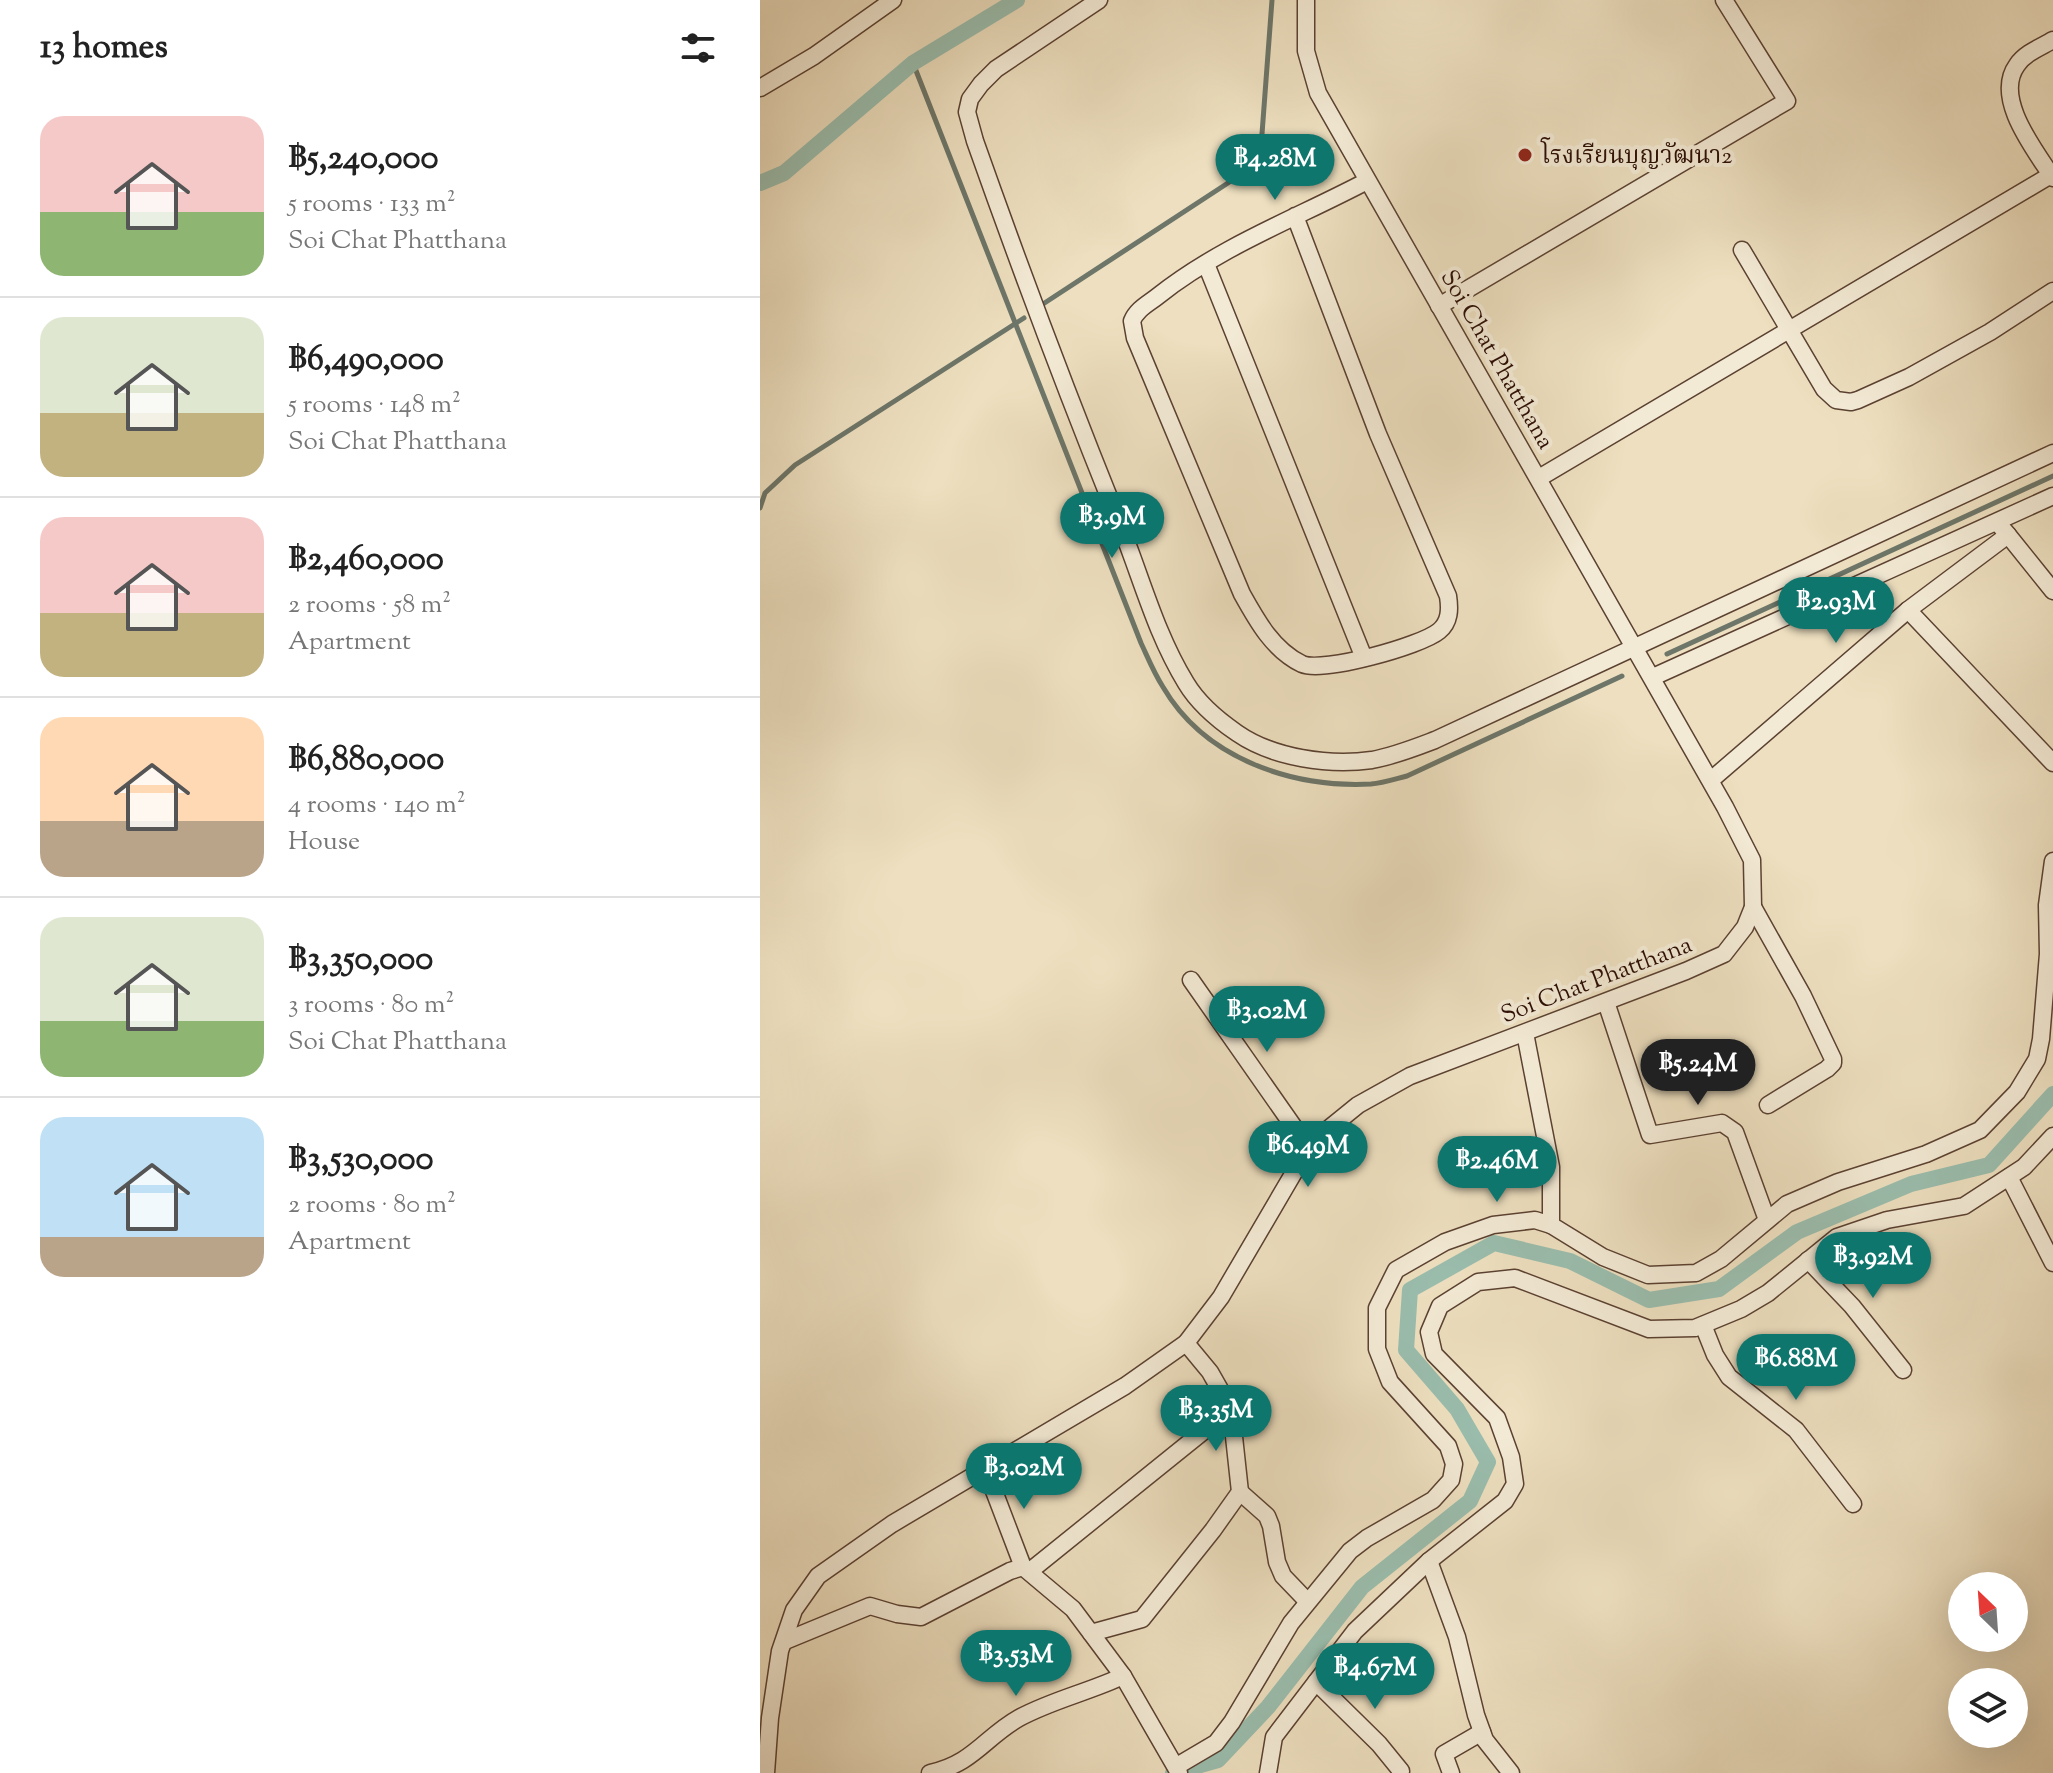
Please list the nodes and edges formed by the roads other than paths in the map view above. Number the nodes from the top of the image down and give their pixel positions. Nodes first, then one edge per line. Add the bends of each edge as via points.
1 (893, 0) edge
2 (1099, 0) edge
3 (1306, 0) edge
4 (1724, 0) edge
5 (2053, 40) edge
6 (760, 88) edge
7 (2052, 177) edge
8 (1367, 181) junction
9 (1295, 216) junction
10 (1742, 250) dead end
11 (1206, 264) junction
12 (2053, 291) edge
13 (1439, 306) junction
14 (1789, 330) junction
15 (2053, 453) edge
16 (1539, 478) junction
17 (2053, 496) edge
18 (2002, 528) junction
19 (2053, 591) edge
20 (1908, 610) junction
21 (1635, 646) junction
22 (1364, 658) junction
23 (1653, 677) junction
24 (2053, 763) edge
25 (1711, 780) junction
26 (2053, 861) edge
27 (1753, 907) junction
28 (1191, 980) dead end
29 (1606, 1002) junction
30 (1525, 1033) junction
31 (1768, 1105) dead end
32 (2053, 1136) edge
33 (1310, 1150) junction
34 (2009, 1177) junction
35 (1767, 1220) junction
36 (1551, 1225) junction
37 (1808, 1260) junction
38 (2053, 1263) edge
39 (1703, 1325) junction
40 (1186, 1343) junction
41 (1903, 1370) dead end
42 (1231, 1409) junction
43 (986, 1470) junction
44 (1240, 1492) junction
45 (1853, 1504) dead end
46 (1429, 1561) junction
47 (1027, 1569) junction
48 (1307, 1601) junction
49 (1091, 1633) junction
50 (785, 1641) junction
51 (1123, 1676) junction
52 (1316, 1682) junction
53 (1482, 1732) junction
54 (1178, 1770) edge
55 (1401, 1771) dead end
56 (766, 1773) edge
57 (930, 1773) edge
58 (1268, 1773) edge
59 (1451, 1773) edge
60 (1511, 1773) edge

1 - 6 street
2 - 21 street via 996,69 970,99 967,112 1158,632 1188,686 1236,733 1258,746 1329,761 1373,760 1435,740
3 - 8 street, Soi Chat Phatthana via 1306,51 1318,93
4 - 13 street via 1787,101
5 - 7 street via 2015,66 2009,89 2012,108
7 - 14 street
8 - 9 street
8 - 13 street, Soi Chat Phatthana
9 - 11 street
9 - 22 street via 1378,434 1448,596 1450,610 1440,630
10 - 14 street
11 - 22 street
11 - 22 street via 1141,308 1132,321 1135,338 1242,594 1266,634 1305,665
12 - 14 street via 1922,370 1851,402 1836,400 1824,389
13 - 16 street, Soi Chat Phatthana
14 - 16 street
15 - 21 street
16 - 21 street, Soi Chat Phatthana
17 - 18 street
18 - 19 street
18 - 20 street
18 - 23 street
20 - 24 street
20 - 25 street
21 - 23 street, Soi Chat Phatthana
23 - 25 street, Soi Chat Phatthana
25 - 27 street, Soi Chat Phatthana via 1752,860
26 - 35 street via 2041,1039 2037,1059 2017,1092 1980,1130 1812,1193
27 - 29 street, Soi Chat Phatthana via 1724,954
27 - 31 street via 1833,1059 1827,1069
28 - 33 street
29 - 30 street, Soi Chat Phatthana
29 - 35 street via 1650,1135 1722,1123 1735,1132
30 - 33 street, Soi Chat Phatthana via 1397,1083 1358,1105
30 - 36 street via 1551,1167
32 - 34 street
33 - 40 street, Soi Chat Phatthana via 1221,1297
34 - 37 street via 1964,1206 1887,1220 1837,1237
34 - 38 street
35 - 36 street via 1696,1273 1648,1275 1603,1257
36 - 48 street via 1535,1220 1493,1225 1445,1242 1396,1270 1377,1308 1377,1349 1390,1382 1448,1446 1454,1464 1451,1480 1433,1500 1350,1551
37 - 39 street via 1768,1293
37 - 41 street
39 - 45 street via 1729,1377 1796,1430
39 - 46 street via 1649,1329 1515,1278 1478,1282 1440,1306 1429,1332 1434,1354 1497,1418 1515,1484 1505,1501
40 - 42 street
40 - 43 street, Soi Chat Phatthana
42 - 44 street
42 - 47 street
43 - 47 street
43 - 50 street, Soi Chat Phatthana via 892,1524 818,1576 794,1610
44 - 48 street via 1267,1516 1283,1576
44 - 49 street via 1142,1619
46 - 52 street via 1355,1631
46 - 53 street via 1457,1637
47 - 49 street via 1073,1609
47 - 50 street via 1010,1571 921,1617 870,1606
48 - 54 street via 1216,1743
49 - 51 street
50 - 56 street, Soi Chat Phatthana
51 - 54 street
51 - 57 street via 1016,1720 951,1769
52 - 55 street
52 - 58 street via 1274,1737
53 - 59 street via 1444,1754
53 - 60 street

